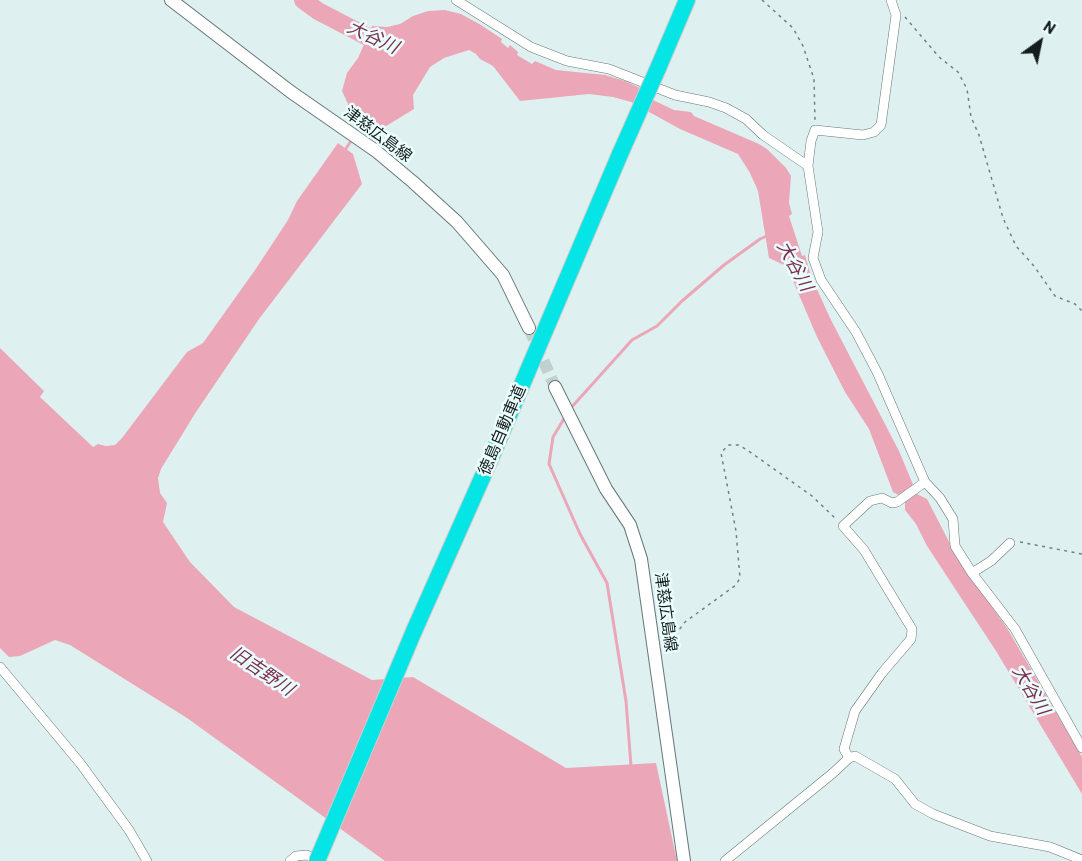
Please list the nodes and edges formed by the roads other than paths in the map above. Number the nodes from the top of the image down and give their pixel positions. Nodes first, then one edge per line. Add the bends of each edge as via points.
1 (171, 0) edge
2 (456, 0) edge
3 (687, 0) edge
4 (891, 0) edge
5 (808, 166) junction
6 (529, 328) tunnel mouth
7 (555, 387) tunnel mouth
8 (921, 485) junction
9 (1010, 543) road end
10 (972, 573) junction
11 (1, 669) edge
12 (1082, 748) edge
13 (849, 758) junction
14 (1067, 858) edge
15 (1082, 860) edge
16 (147, 861) edge
17 (290, 861) edge
18 (317, 861) edge
19 (684, 861) edge
20 (725, 861) edge

1 - 6 main road, 津慈広島線 via 376,151 457,222 503,275
2 - 5 street via 531,47 726,108
3 - 18 highway, 徳島自動車道, bridge
4 - 5 street via 896,15 881,125 863,135 815,130
5 - 8 street via 818,232 813,258 821,280 878,374
7 - 19 main road, 津慈広島線 via 606,489 630,525 641,559
8 - 10 street via 940,498 953,519 955,546
8 - 13 street via 897,502 882,498 870,501 843,526 864,550 912,629 911,639 855,711 844,749
9 - 10 street
10 - 12 street via 1014,629
11 - 16 street via 80,763
13 - 14 street via 855,756 895,779 915,804 933,814 990,836 1050,847
13 - 20 street
14 - 15 street
17 - 18 street via 307,855

